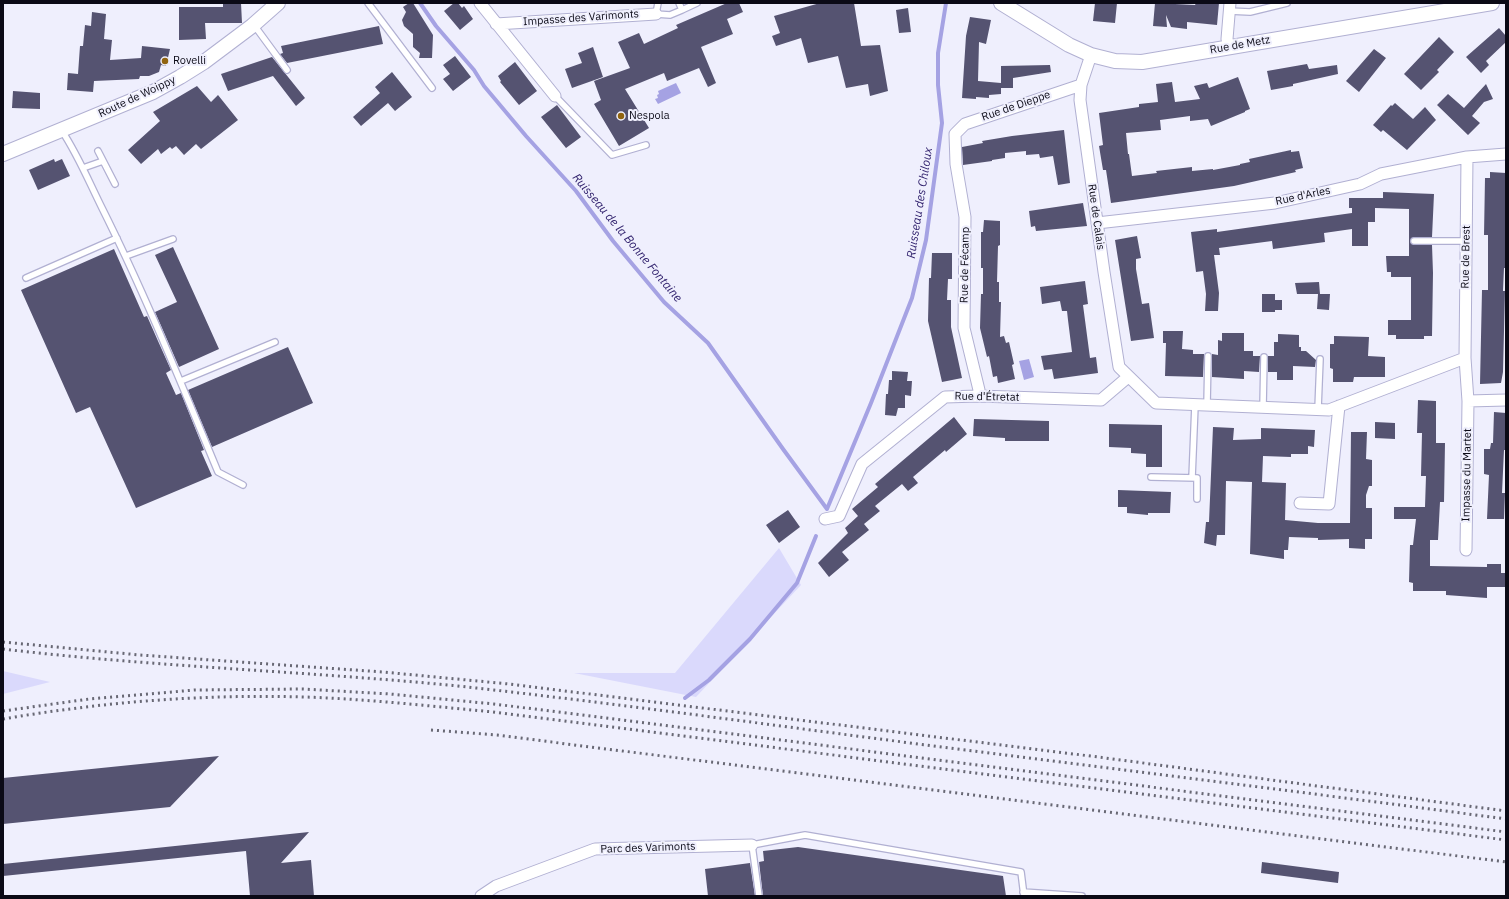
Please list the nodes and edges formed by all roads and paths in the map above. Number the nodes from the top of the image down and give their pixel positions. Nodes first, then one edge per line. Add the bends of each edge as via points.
1 (278, 3) edge
2 (368, 3) edge
3 (480, 3) edge
4 (680, 3) edge
5 (697, 3) edge
6 (1001, 3) edge
7 (1287, 3) edge
8 (1492, 3) edge
9 (1229, 7) edge
10 (657, 8) edge
11 (682, 10) junction
12 (496, 24) junction
13 (253, 25) junction
14 (1229, 48) junction
15 (1091, 56) junction
16 (287, 70) dead end
17 (1081, 85) junction
18 (432, 88) dead end
19 (556, 96) joint
20 (62, 130) junction
21 (955, 134) joint
22 (646, 144) dead end
23 (98, 151) dead end
24 (3, 154) edge
25 (1506, 154) edge
26 (1467, 157) junction
27 (103, 161) junction
28 (83, 168) junction
29 (115, 184) dead end
30 (1097, 223) junction
31 (117, 238) junction
32 (173, 239) dead end
33 (1414, 241) dead end
34 (1466, 241) junction
35 (126, 256) junction
36 (26, 278) dead end
37 (275, 342) dead end
38 (1208, 356) dead end
39 (1264, 357) dead end
40 (1465, 358) junction
41 (1320, 359) dead end
42 (1128, 377) junction
43 (181, 381) junction
44 (978, 396) junction
45 (1506, 400) edge
46 (1468, 401) junction
47 (1195, 404) junction
48 (1207, 405) junction
49 (1339, 406) junction
50 (1263, 407) junction
51 (1318, 410) junction
52 (1151, 477) dead end
53 (1192, 478) junction
54 (243, 485) dead end
55 (1197, 499) dead end
56 (1300, 503) dead end
57 (825, 519) dead end
58 (1466, 550) dead end
59 (752, 845) junction
60 (1024, 894) edge
61 (481, 896) edge
62 (759, 896) edge
63 (1082, 896) edge

1 - 13 street, Route de Woippy
2 - 18 lane
3 - 12 street
4 - 11 lane
5 - 11 lane
6 - 15 street, Rue de Metz
7 - 9 lane via 1250,12
8 - 14 street, Rue de Metz via 1310,32
9 - 14 street
10 - 11 lane via 670,15
10 - 12 street, Impasse des Varimonts
12 - 19 street
13 - 16 lane
13 - 20 street, Route de Woippy via 204,62 153,92
14 - 15 street, Rue de Metz via 1142,62 1115,61
15 - 17 street, Rue de Calais
17 - 21 street, Rue de Dieppe via 965,124
17 - 30 street, Rue de Calais via 1080,100
19 - 22 lane via 612,156
20 - 24 street, Route de Woippy
20 - 28 lane
21 - 44 street, Rue de Fécamp via 956,164 966,218 964,328 979,390
23 - 27 lane
25 - 26 street, Rue d'Arles
26 - 30 street, Rue d'Arles via 1381,174 1360,184 1276,203
26 - 34 street, Rue de Brest
27 - 28 lane
27 - 29 lane
28 - 31 lane
30 - 42 street, Rue de Calais via 1119,367
31 - 35 lane
31 - 36 lane
32 - 35 lane
33 - 34 lane
34 - 40 street, Rue de Brest
35 - 43 lane
37 - 43 lane
38 - 48 lane
39 - 50 lane
40 - 46 street, Rue de Brest
40 - 49 street
41 - 51 lane
42 - 44 street, Rue d'Étretat via 1101,400
42 - 47 street via 1156,403
43 - 54 lane via 218,472
44 - 57 street, Rue d'Étretat via 945,397 862,464 839,516
45 - 46 street
46 - 58 street, Impasse du Martet
47 - 48 street
47 - 53 lane
48 - 50 street
49 - 51 street via 1329,410
49 - 56 street via 1329,504
50 - 51 street
52 - 53 lane
53 - 55 lane via 1197,478
59 - 60 lane via 805,835 1021,872
59 - 61 street, Parc des Varimonts via 595,849 496,886
59 - 62 lane
60 - 63 lane

